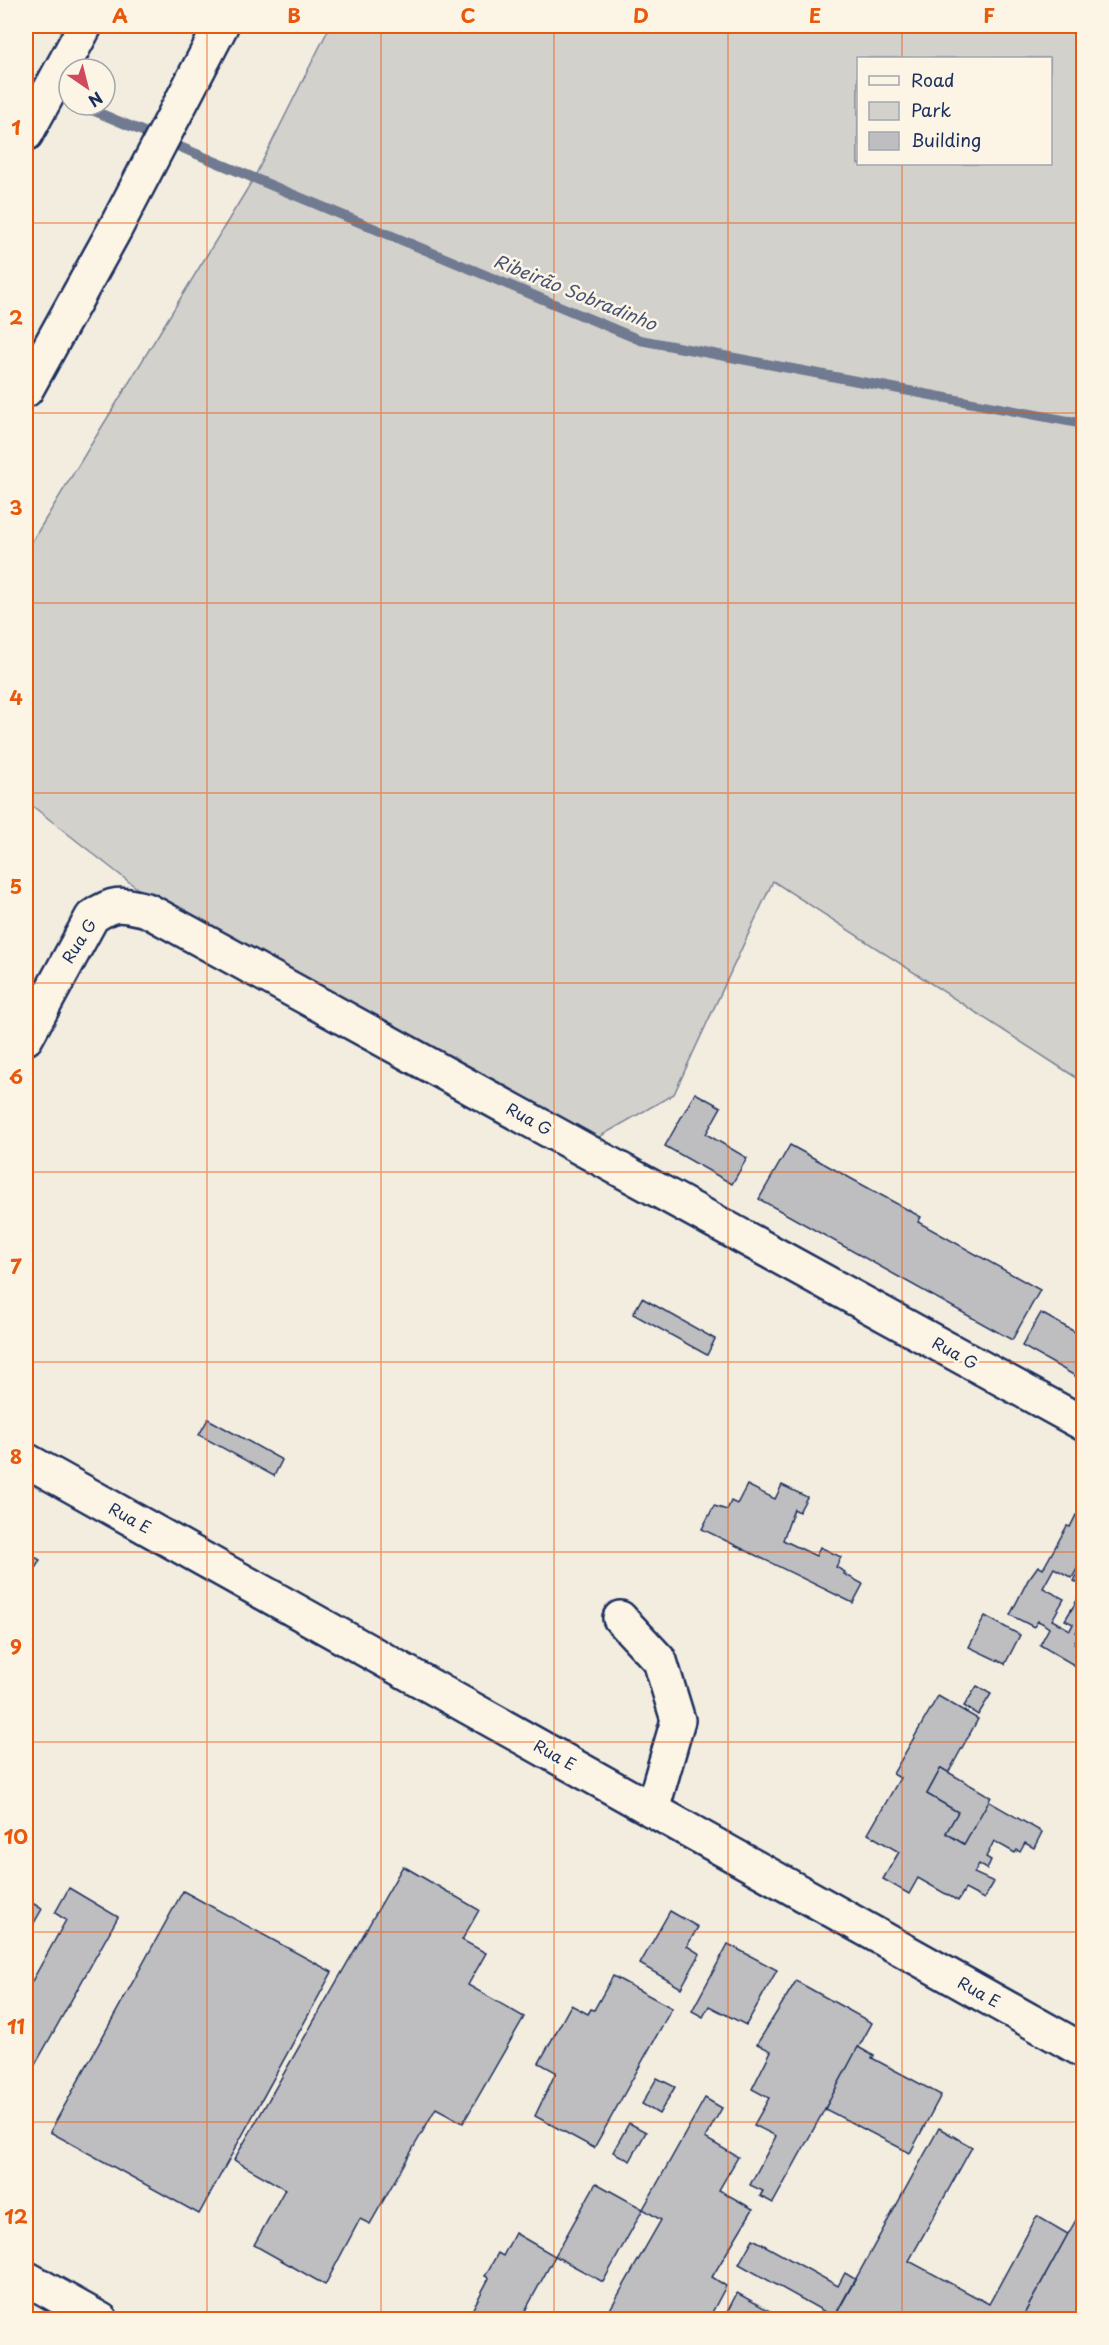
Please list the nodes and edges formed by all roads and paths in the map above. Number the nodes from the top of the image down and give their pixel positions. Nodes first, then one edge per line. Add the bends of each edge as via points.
1 (85, 26) edge
2 (220, 27) edge
3 (26, 134) edge
4 (26, 390) edge
5 (26, 1038) edge
6 (1083, 1424) edge
7 (26, 1460) edge
8 (620, 1618) dead end
9 (652, 1810) junction
10 (1083, 2051) edge
11 (26, 2278) edge
12 (101, 2319) edge

1 - 3 main road
2 - 4 main road
5 - 6 main road, Rua G via 92,917 118,904 147,910
7 - 9 main road, Rua E
8 - 9 main road via 660,1661 678,1720
9 - 10 main road, Rua E
11 - 12 main road

